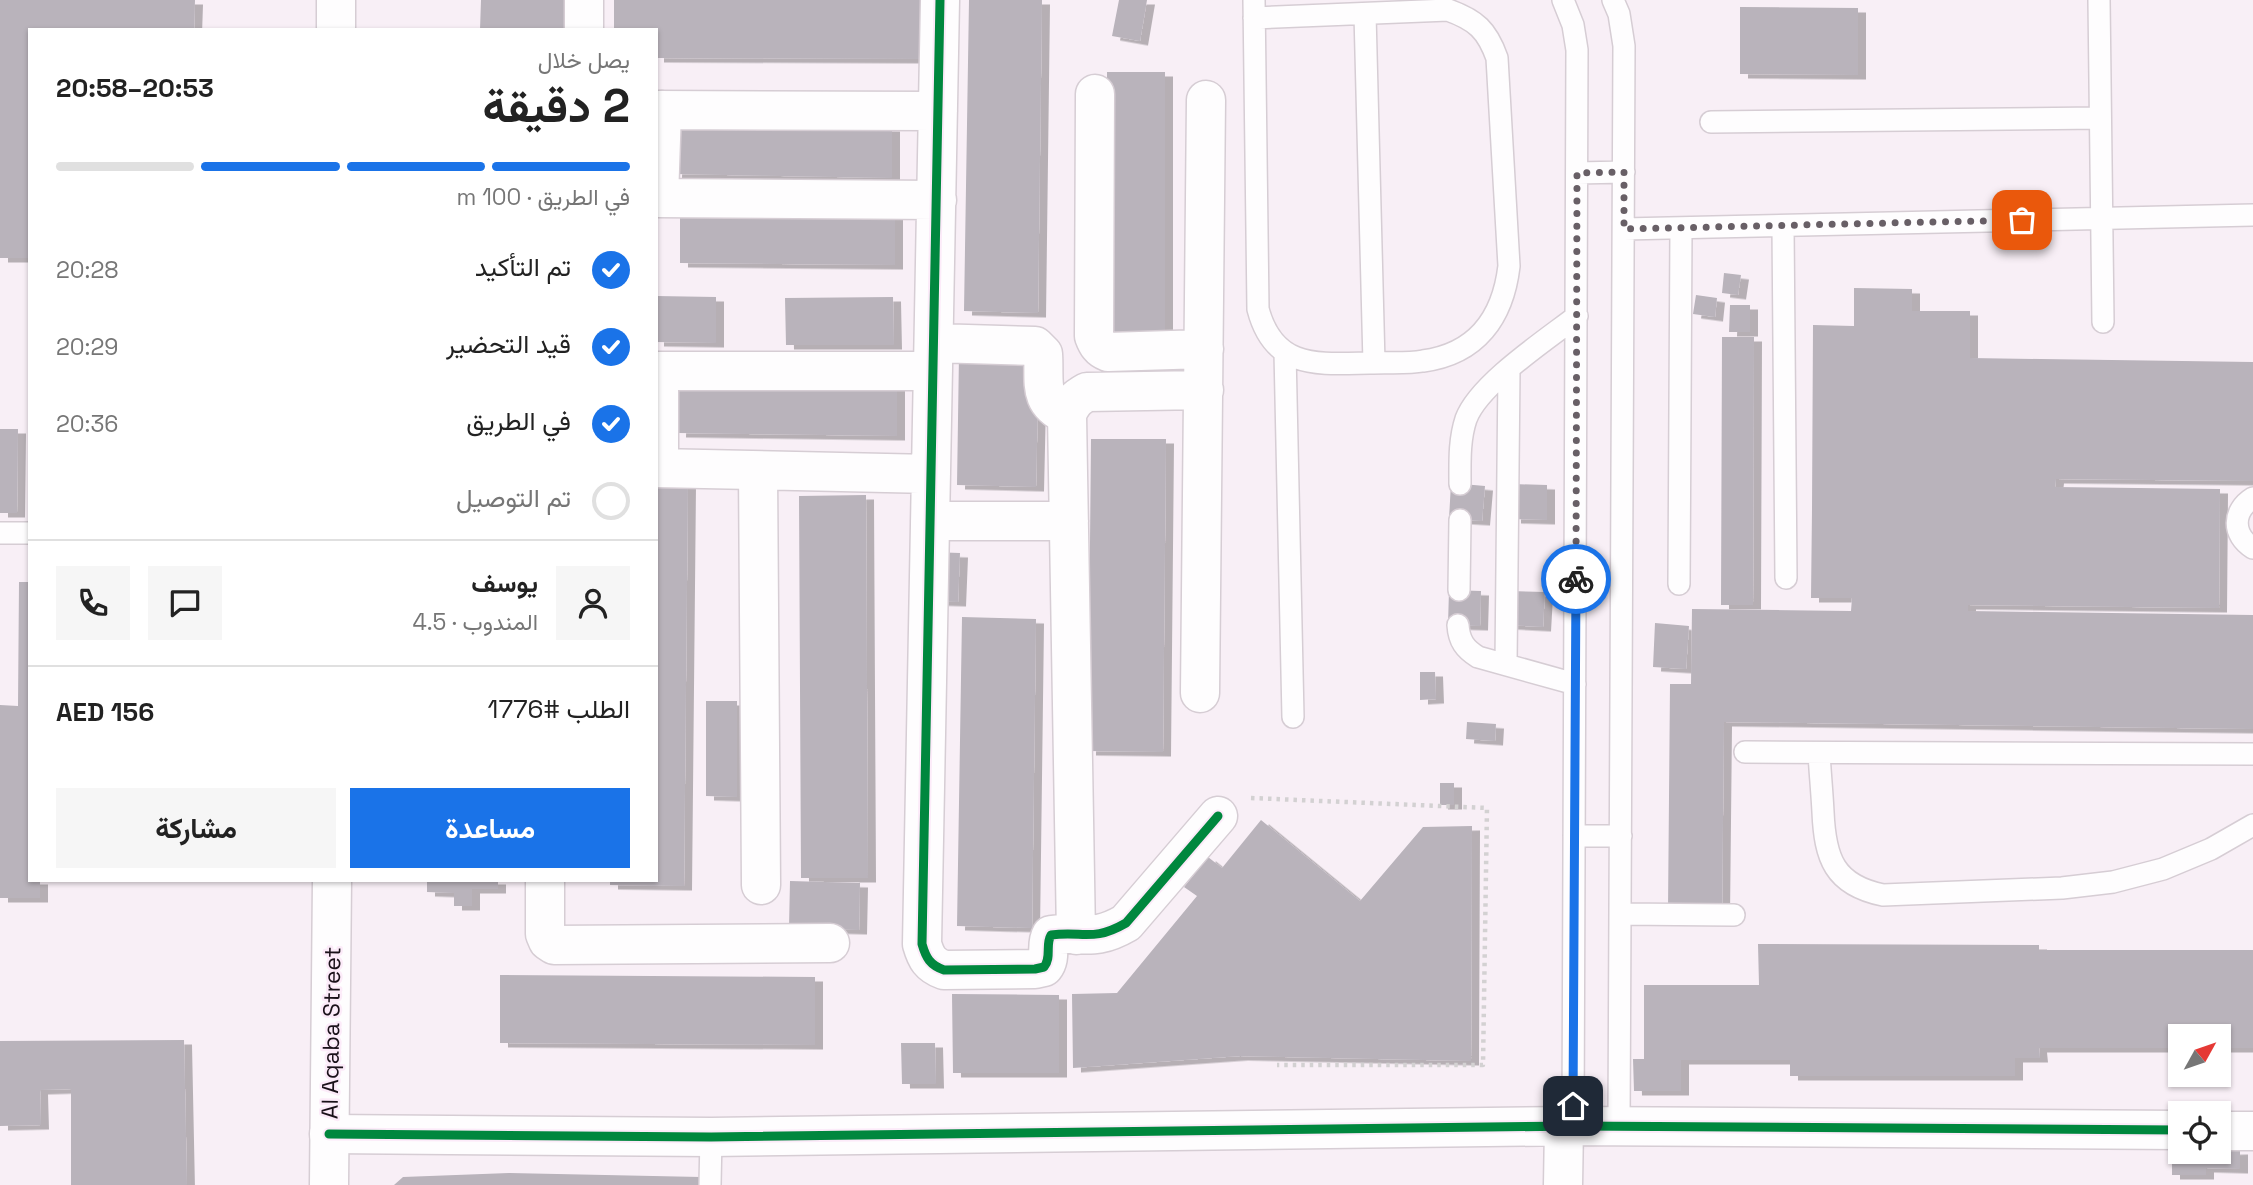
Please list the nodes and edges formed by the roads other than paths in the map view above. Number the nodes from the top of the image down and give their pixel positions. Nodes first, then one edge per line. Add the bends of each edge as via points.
1 (336, 0) edge
2 (584, 0) edge
3 (940, 0) edge
4 (1563, 0) edge
5 (1613, 0) edge
6 (2099, 0) edge
7 (1254, 9) edge
8 (1365, 14) junction
9 (336, 28) edge
10 (583, 28) edge
11 (1095, 94) dead end
12 (1206, 100) dead end
13 (659, 110) edge
14 (938, 111) junction
15 (2101, 118) junction
16 (1711, 122) dead end
17 (1624, 172) junction
18 (1577, 173) junction
19 (658, 198) edge
20 (937, 200) junction
21 (2253, 215) edge
22 (2102, 218) junction
23 (1783, 226) junction
24 (1682, 228) junction
25 (1624, 229) junction
26 (1577, 316) junction
27 (2103, 321) dead end
28 (1204, 349) junction
29 (1285, 352) junction
30 (933, 357) junction
31 (1374, 363) junction
32 (1509, 370) junction
33 (658, 371) edge
34 (1204, 390) junction
35 (1068, 415) junction
36 (658, 468) edge
37 (758, 471) junction
38 (931, 474) junction
39 (1460, 484) dead end
40 (2253, 498) edge
41 (1460, 520) dead end
42 (930, 521) junction
43 (1069, 521) junction
44 (0, 533) edge
45 (28, 533) edge
46 (2253, 548) edge
47 (1786, 578) dead end
48 (1679, 584) dead end
49 (1459, 590) dead end
50 (1458, 625) dead end
51 (1506, 664) junction
52 (1575, 684) junction
53 (1200, 693) dead end
54 (1293, 717) dead end
55 (1745, 752) dead end
56 (1819, 752) junction
57 (2253, 754) edge
58 (1217, 816) road end
59 (2253, 825) edge
60 (1574, 836) junction
61 (1621, 836) junction
62 (332, 882) edge
63 (545, 882) edge
64 (761, 885) dead end
65 (1620, 914) junction
66 (1734, 915) dead end
67 (1076, 935) junction
68 (830, 943) dead end
69 (1569, 1126) junction
70 (1619, 1126) junction
71 (2168, 1130) edge
72 (2231, 1131) edge
73 (2253, 1131) edge
74 (329, 1134) junction
75 (711, 1137) junction
76 (329, 1185) edge
77 (710, 1185) edge
78 (1563, 1185) edge

1 - 9 street
2 - 10 street
3 - 14 street
4 - 18 lane via 1577,50
5 - 17 lane via 1624,46
6 - 15 lane
7 - 8 lane
7 - 29 lane via 1258,309 1262,326
8 - 31 lane
8 - 31 lane via 1448,10 1466,16 1491,42 1497,58 1509,266 1498,312 1466,346 1423,362
11 - 28 street via 1096,342 1108,352
12 - 28 street
13 - 14 street
13 - 19 street
14 - 20 street
15 - 16 lane
15 - 22 lane
17 - 18 lane
17 - 25 lane
18 - 26 lane
19 - 20 street
20 - 30 street
21 - 22 lane
22 - 23 lane
22 - 27 lane
23 - 24 lane
23 - 47 lane
24 - 25 lane
24 - 48 lane
25 - 61 lane
26 - 32 lane
26 - 52 lane
28 - 34 street
29 - 31 lane via 1319,365
29 - 54 lane
30 - 33 street
30 - 35 street via 1035,346 1043,354 1049,403
30 - 38 street
32 - 39 lane via 1487,388 1467,417
32 - 51 lane
34 - 35 street via 1087,392 1070,405
34 - 53 street
35 - 43 street
36 - 37 street
37 - 38 street
37 - 64 street
38 - 42 street
40 - 46 lane via 2243,505 2236,524 2245,543
41 - 49 lane
42 - 43 street
42 - 67 street via 925,956 944,970 1040,969 1048,959 1051,935
43 - 67 street
44 - 45 lane
50 - 51 lane via 1469,652
51 - 52 lane
52 - 60 lane
55 - 56 lane
56 - 57 lane
56 - 59 lane via 1827,853 1849,882 1883,895 2113,882 2163,869
58 - 67 street via 1126,923 1111,932
60 - 61 lane
60 - 69 lane
61 - 65 lane
62 - 74 street, Al Aqaba Street
63 - 68 street via 545,934 554,946
65 - 66 lane
65 - 70 lane
69 - 70 street
69 - 75 street
69 - 78 street
70 - 71 street
72 - 73 street
74 - 75 street
74 - 76 street, Al Aqaba Street
75 - 77 lane

